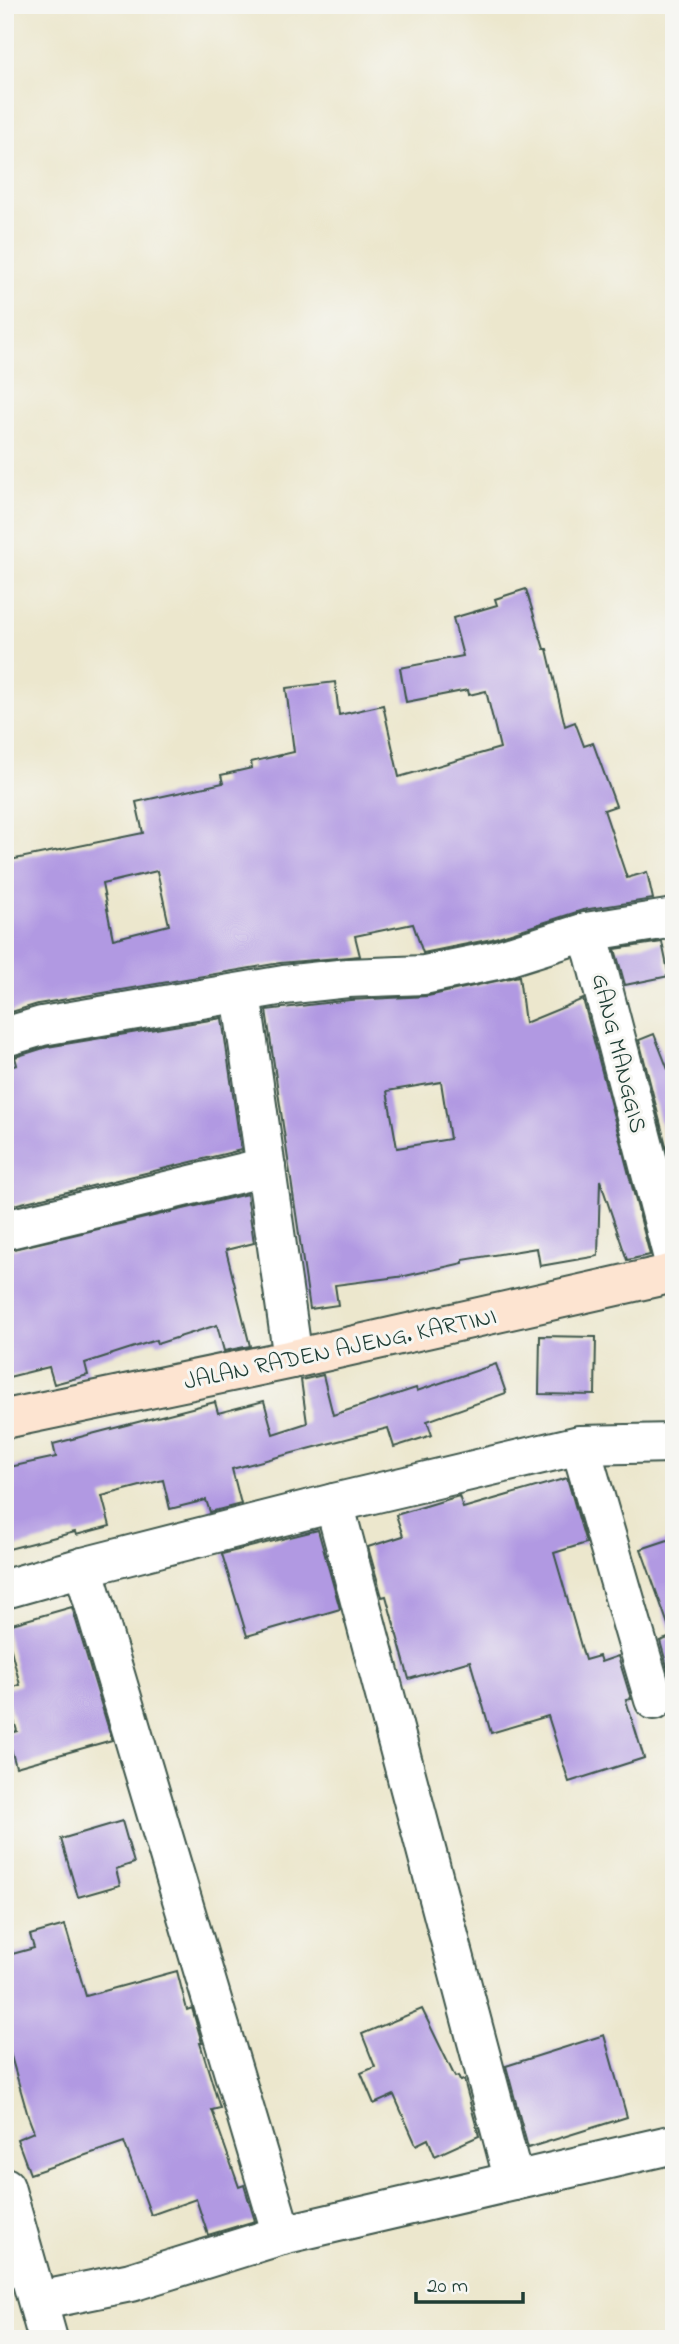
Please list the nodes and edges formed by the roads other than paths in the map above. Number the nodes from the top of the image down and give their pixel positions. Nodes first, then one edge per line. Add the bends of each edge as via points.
1 (674, 918) edge
2 (586, 932) junction
3 (241, 993) junction
4 (5, 1037) edge
5 (266, 1167) junction
6 (5, 1230) edge
7 (674, 1262) edge
8 (674, 1273) edge
9 (293, 1359) junction
10 (5, 1419) edge
11 (674, 1443) edge
12 (580, 1445) junction
13 (334, 1503) junction
14 (83, 1567) junction
15 (5, 1589) edge
16 (654, 1700) dead end
17 (674, 2144) edge
18 (514, 2181) junction
19 (5, 2187) edge
20 (282, 2235) junction
21 (38, 2301) junction
22 (48, 2339) edge

1 - 2 street
2 - 3 street via 497,960 424,975 348,978
2 - 7 street, GANG MANGGIS
3 - 4 street via 42,1026
3 - 5 street
5 - 6 street
5 - 9 street
8 - 9 main road, JALAN RADEN AJENG. KARTINI
9 - 10 main road, JALAN RADEN AJENG. KARTINI
11 - 12 street
12 - 13 street
12 - 16 street
13 - 14 street
13 - 18 street
14 - 15 street
14 - 20 street
17 - 18 street
18 - 20 street
19 - 21 street
20 - 21 street via 131,2282
21 - 22 street

